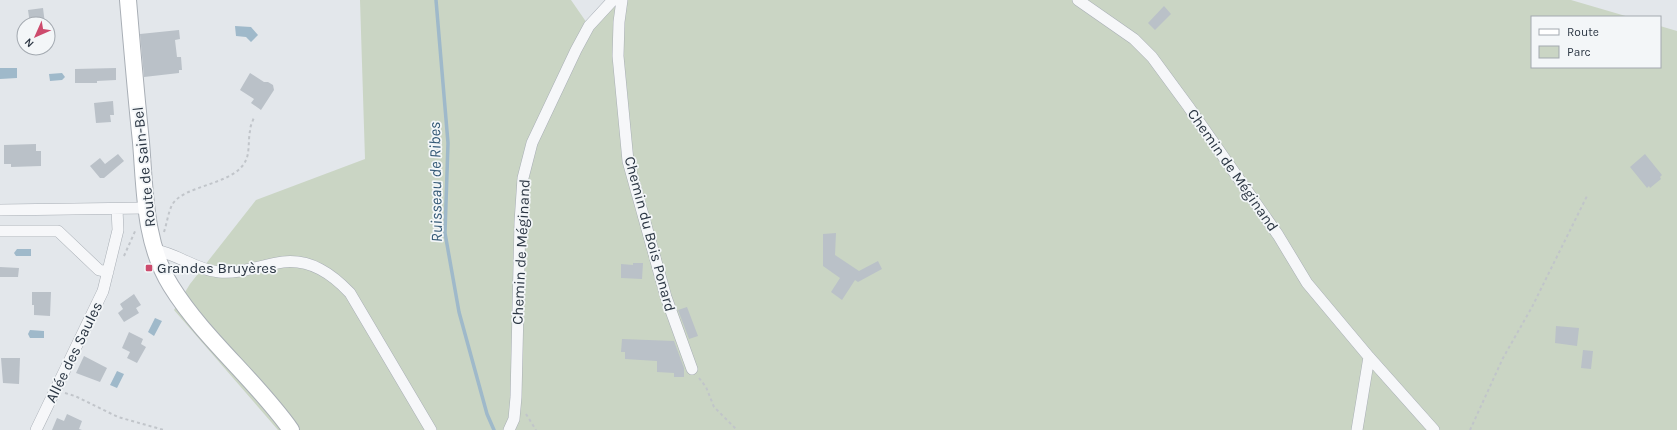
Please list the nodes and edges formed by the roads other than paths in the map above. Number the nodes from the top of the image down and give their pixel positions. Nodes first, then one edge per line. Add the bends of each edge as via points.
1 (128, 0) edge
2 (613, 0) edge
3 (622, 0) edge
4 (1078, 0) edge
5 (146, 208) junction
6 (117, 209) junction
7 (0, 210) edge
8 (0, 231) edge
9 (155, 250) junction
10 (108, 272) junction
11 (1369, 357) junction
12 (692, 370) road end
13 (36, 430) edge
14 (291, 430) edge
15 (431, 430) edge
16 (510, 430) edge
17 (1357, 430) edge
18 (1434, 430) edge

1 - 5 main road, Route de Sain-Bel
2 - 16 street, Chemin de Méginand via 589,26 576,50 532,143 523,178 516,397
3 - 12 street, Chemin du Bois Ponard via 618,56 628,161 666,297
4 - 11 street, Chemin de Méginand via 1134,39 1152,57 1278,235 1307,284
5 - 6 street
5 - 9 main road, Route de Sain-Bel
6 - 7 street
6 - 10 street, Allée des Saules via 118,230
8 - 10 street via 58,231 99,270
9 - 14 main road, Route de Sain-Bel via 164,275 180,301 270,402
9 - 15 street via 167,252 199,268 218,272 243,271 283,262 302,263 318,268 335,278 350,293
10 - 13 street, Allée des Saules via 103,291
11 - 17 street
11 - 18 street, Chemin de Méginand

